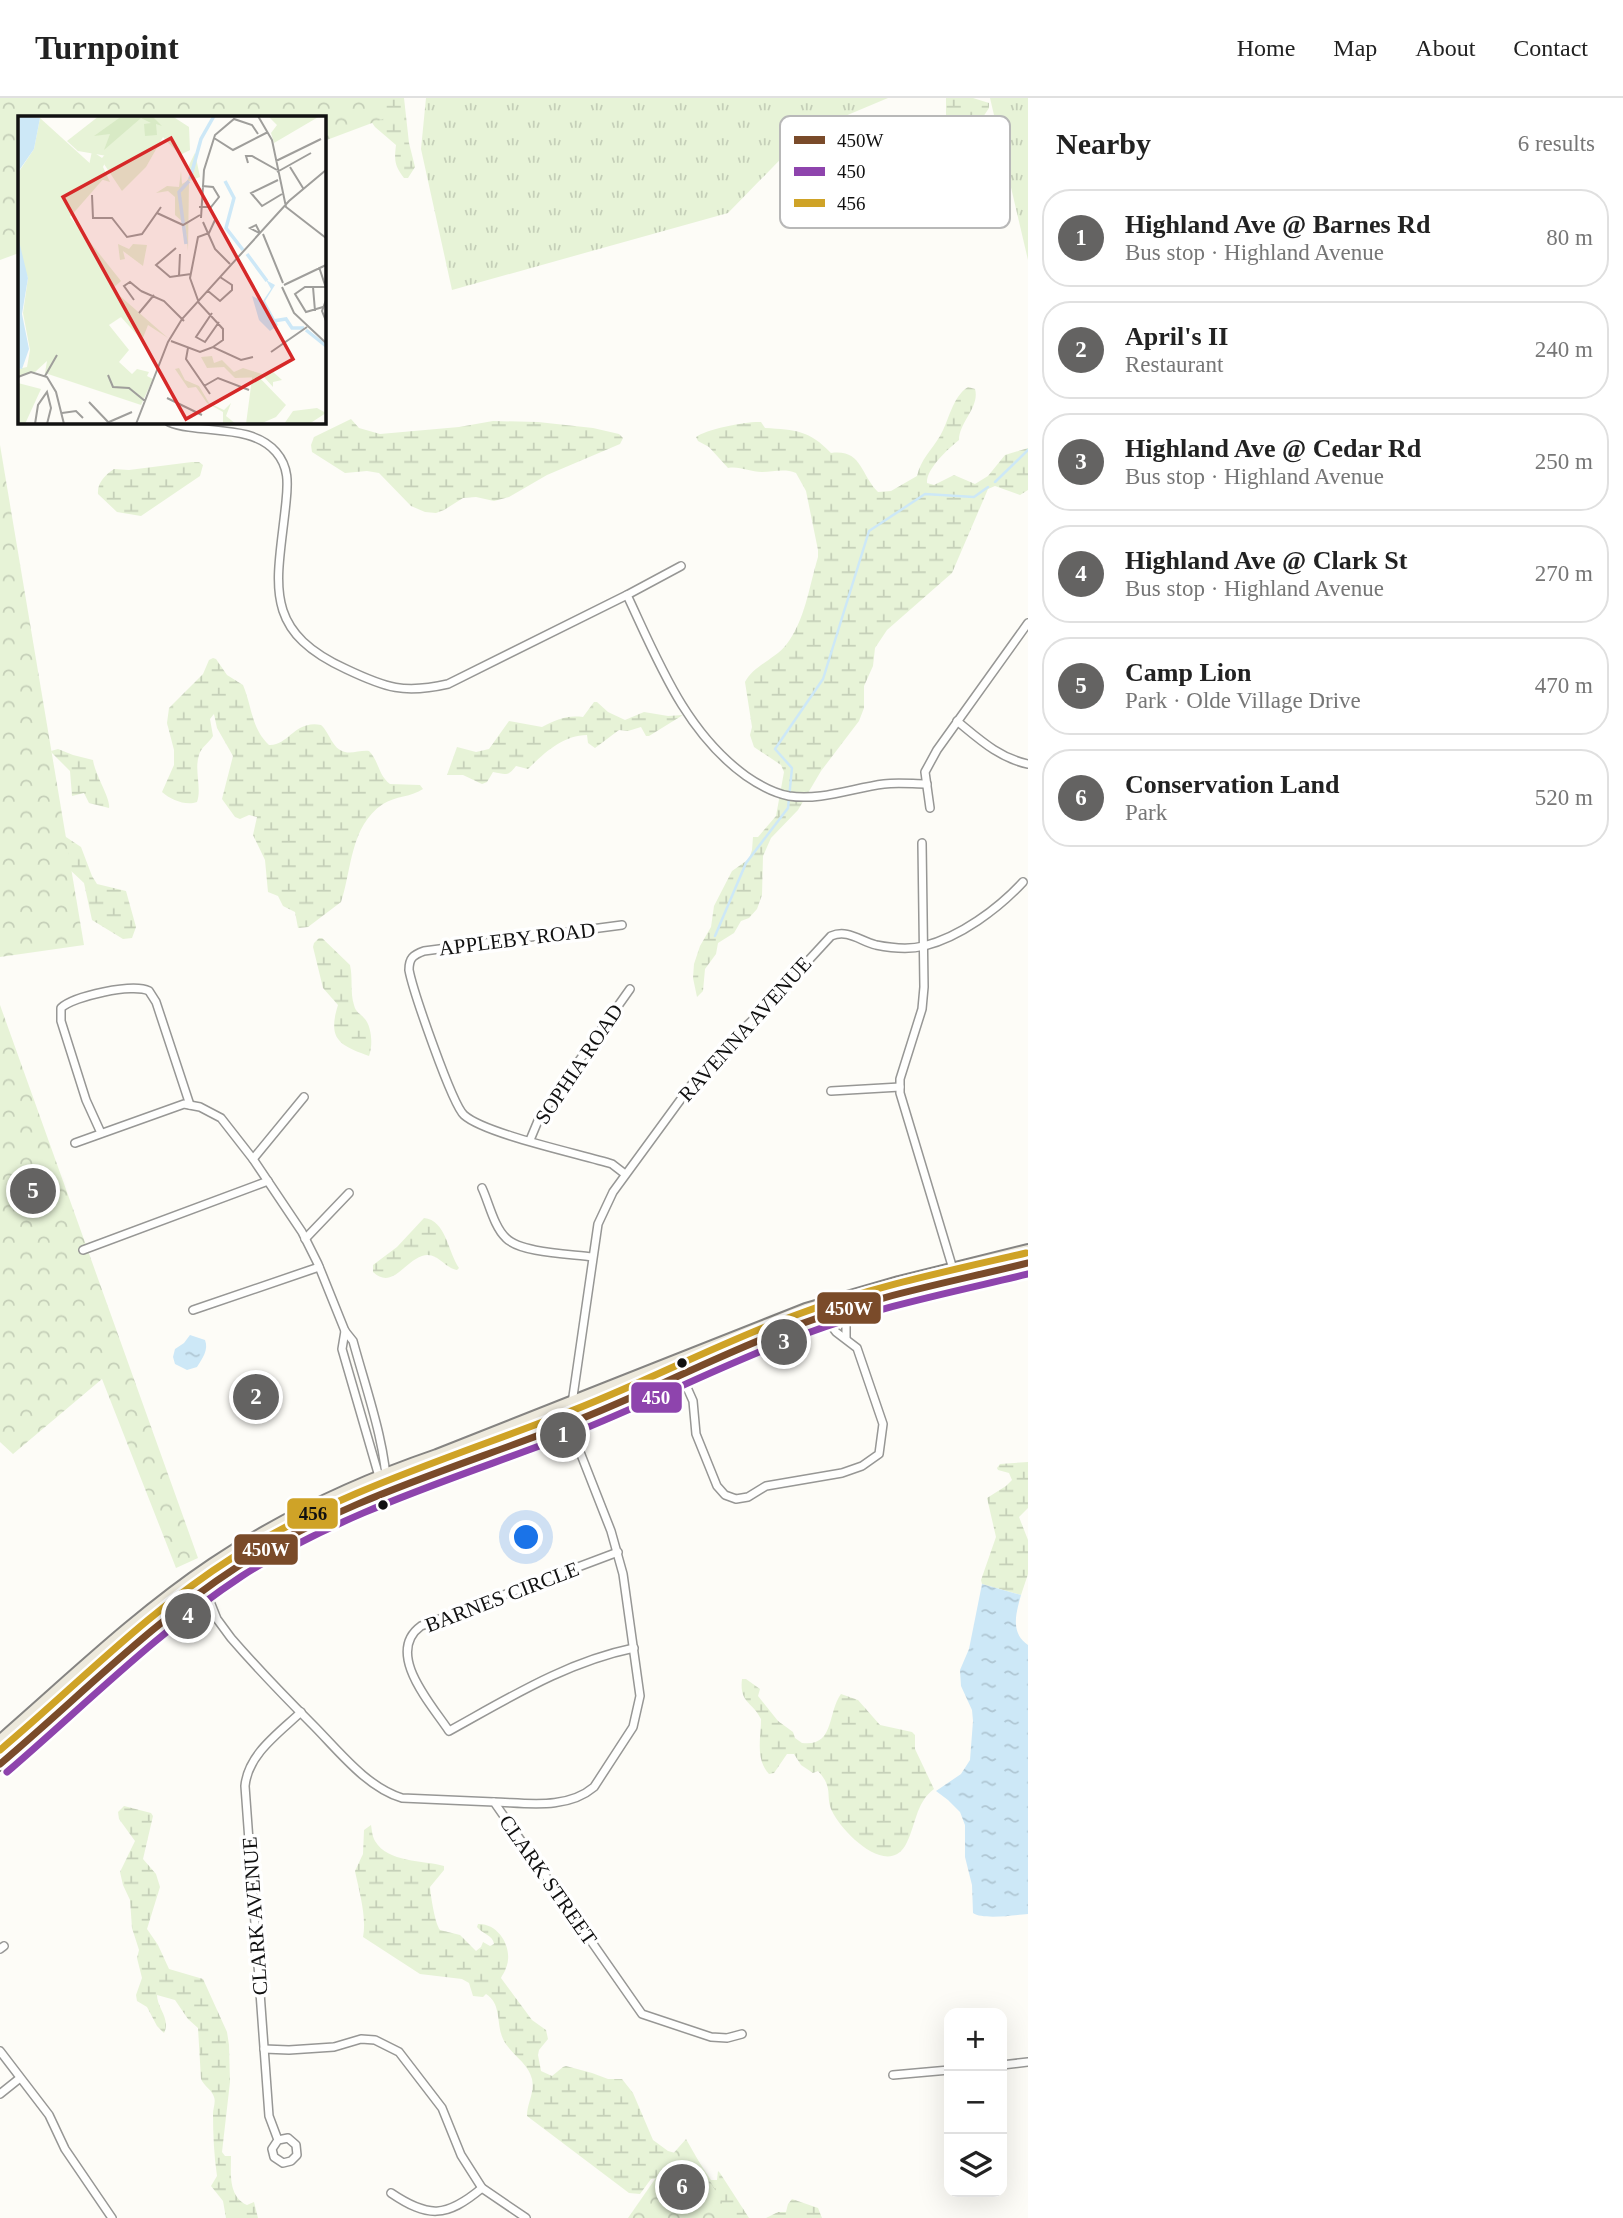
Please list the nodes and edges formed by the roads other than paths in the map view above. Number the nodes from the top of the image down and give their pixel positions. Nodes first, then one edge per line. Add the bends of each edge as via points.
1 (177, 424) edge
2 (681, 566) dead end
3 (627, 595) junction
4 (1028, 623) edge
5 (957, 721) junction
6 (1028, 764) edge
7 (927, 784) junction
8 (930, 808) dead end
9 (922, 843) dead end
10 (1023, 883) dead end
11 (622, 925) dead end
12 (922, 947) junction
13 (630, 989) dead end
14 (900, 1087) junction
15 (831, 1091) dead end
16 (304, 1097) dead end
17 (190, 1105) junction
18 (101, 1133) junction
19 (530, 1140) junction
20 (75, 1143) dead end
21 (253, 1159) junction
22 (625, 1174) junction
23 (268, 1181) junction
24 (482, 1188) dead end
25 (349, 1194) dead end
26 (305, 1239) junction
27 (83, 1250) dead end
28 (1028, 1251) edge
29 (592, 1257) junction
30 (1028, 1263) edge
31 (320, 1267) junction
32 (953, 1269) junction
33 (846, 1308) junction
34 (193, 1310) dead end
35 (824, 1316) junction
36 (345, 1331) junction
37 (846, 1338) junction
38 (681, 1374) junction
39 (571, 1403) junction
40 (569, 1424) junction
41 (382, 1475) junction
42 (387, 1493) junction
43 (618, 1552) junction
44 (205, 1589) junction
45 (634, 1647) junction
46 (301, 1712) junction
47 (0, 1742) edge
48 (0, 1764) edge
49 (494, 1802) junction
50 (742, 2034) dead end
51 (264, 2049) junction
52 (0, 2051) edge
53 (1028, 2062) edge
54 (1007, 2064) edge
55 (944, 2071) edge
56 (893, 2076) dead end
57 (20, 2078) junction
58 (0, 2094) edge
59 (278, 2140) dead end
60 (482, 2188) junction
61 (391, 2193) dead end
62 (112, 2218) edge
63 (526, 2218) edge

1 - 3 street via 238,433 275,451 289,477 279,575 280,604 287,621 305,644 382,686 403,690 449,684
2 - 3 street
3 - 7 street via 687,715 719,753 763,788 807,796 887,783
4 - 5 street
5 - 6 street via 992,749
5 - 7 street via 925,772
7 - 8 street
9 - 12 street
10 - 12 street, RAVENNA AVENUE via 962,929
11 - 19 street, APPLEBY ROAD via 424,951 409,962 411,980 462,1113 475,1122
12 - 14 street via 922,1009
12 - 22 street, RAVENNA AVENUE via 879,945 838,933 831,936 708,1065
13 - 19 street, SOPHIA ROAD via 540,1116
14 - 15 street
14 - 32 street
16 - 21 street
17 - 18 street
17 - 18 street via 149,990 81,996 61,1008 61,1021
17 - 21 street via 221,1118
18 - 20 street
19 - 22 street via 612,1164
21 - 23 street
22 - 29 street, RAVENNA AVENUE via 602,1213
23 - 26 street
23 - 27 street
24 - 29 street via 501,1231 511,1242
25 - 26 street
26 - 31 street
28 - 32 main road
29 - 39 street, RAVENNA AVENUE
30 - 33 main road
31 - 34 street
31 - 36 street
32 - 39 main road via 806,1310
33 - 35 main road
33 - 37 street
35 - 37 street
35 - 38 main road
36 - 41 street via 353,1341
36 - 41 street via 342,1349
37 - 38 street via 857,1348 883,1424 879,1454 842,1473 766,1486 748,1497 736,1499 717,1486 696,1434 693,1401
38 - 40 main road
39 - 40 street, RAVENNA AVENUE
39 - 41 main road
40 - 42 main road
40 - 43 street
41 - 42 street
41 - 47 main road via 293,1516 211,1566 163,1601
42 - 44 main road via 279,1542
43 - 45 street
43 - 45 street, BARNES CIRCLE via 417,1629 408,1644 407,1661 449,1731 565,1669
44 - 46 street, CLARK STREET via 226,1632
44 - 48 main road
45 - 49 street via 640,1696 636,1718 594,1787 562,1802
46 - 49 street, CLARK STREET via 343,1756 392,1795
46 - 51 street, CLARK AVENUE via 257,1755 246,1777
49 - 50 street, CLARK STREET via 642,2014 711,2037
51 - 59 street, CLARK AVENUE via 269,2116
51 - 60 street via 334,2048 360,2039 399,2052 442,2108 461,2155
52 - 57 street
53 - 54 street
55 - 56 street
57 - 58 street
57 - 62 street via 49,2115 65,2148
60 - 61 street via 452,2211 435,2214 407,2207
60 - 63 street

